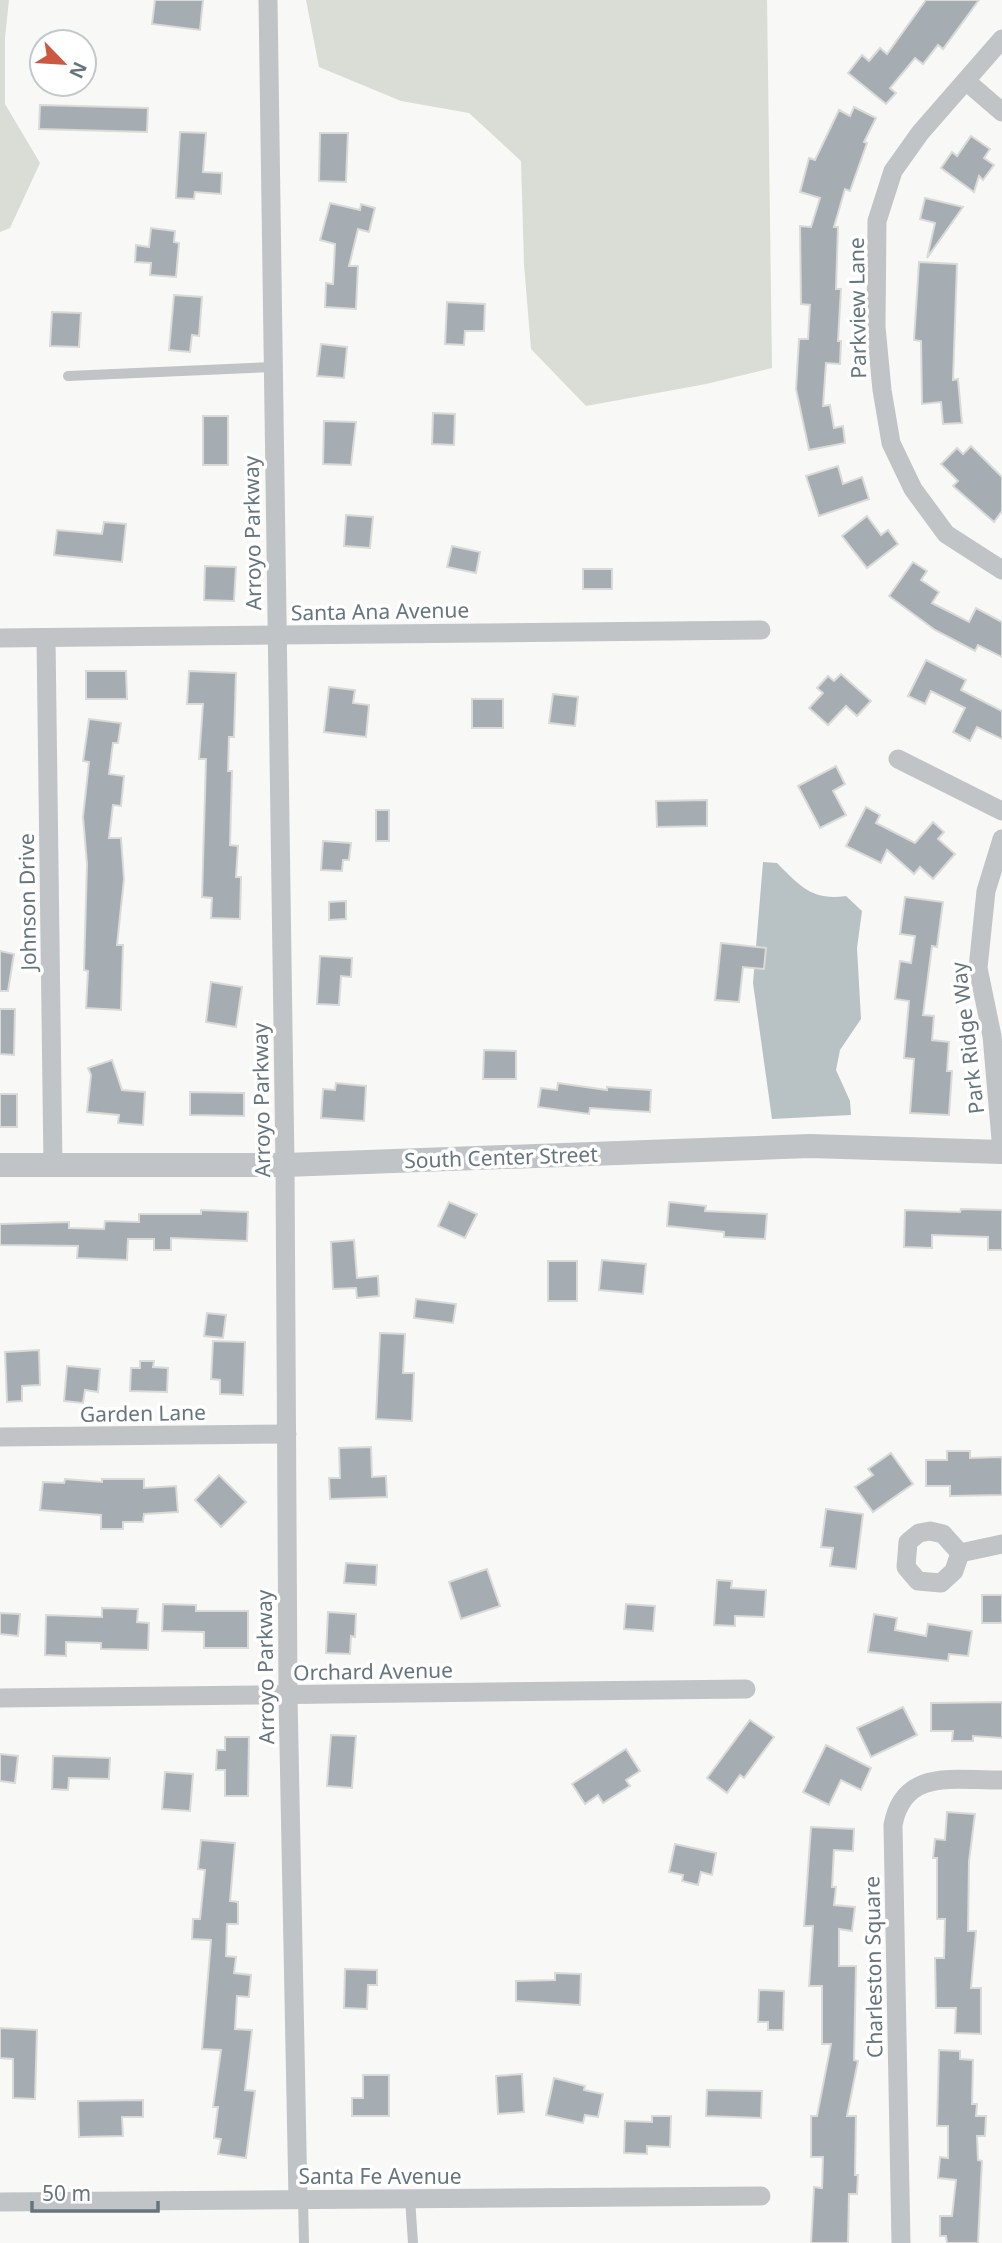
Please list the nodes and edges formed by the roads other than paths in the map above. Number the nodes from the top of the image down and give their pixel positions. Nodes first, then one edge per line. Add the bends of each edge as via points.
1 (268, 0) edge
2 (1002, 39) edge
3 (966, 80) junction
4 (1002, 112) edge
5 (272, 367) junction
6 (68, 376) dead end
7 (1002, 570) edge
8 (761, 629) dead end
9 (276, 635) junction
10 (0, 638) edge
11 (46, 638) junction
12 (898, 759) dead end
13 (1002, 811) edge
14 (1002, 839) edge
15 (997, 1036) edge
16 (1002, 1152) edge
17 (285, 1165) junction
18 (0, 1166) edge
19 (53, 1166) junction
20 (286, 1434) junction
21 (0, 1437) edge
22 (1002, 1544) edge
23 (960, 1553) dead end
24 (746, 1689) dead end
25 (288, 1695) junction
26 (0, 1698) edge
27 (1002, 1780) edge
28 (761, 2196) dead end
29 (410, 2198) junction
30 (301, 2199) junction
31 (0, 2202) edge
32 (304, 2243) edge
33 (413, 2243) edge
34 (901, 2243) edge

1 - 5 street, Arroyo Parkway
2 - 3 street, Parkview Lane
3 - 4 street
3 - 7 street, Parkview Lane via 893,171 877,221 876,327 891,443 913,489 947,534
5 - 6 lane
5 - 9 street, Arroyo Parkway
8 - 9 street, Santa Ana Avenue
9 - 11 street, Santa Ana Avenue
9 - 17 street, Arroyo Parkway
10 - 11 street, Santa Ana Avenue
11 - 19 street, Johnson Drive
12 - 13 street
14 - 15 street, Park Ridge Way via 986,891 978,968
15 - 16 street, Park Ridge Way
16 - 17 street, South Center Street via 810,1146
17 - 19 street, South Center Street
17 - 20 street, Arroyo Parkway
18 - 19 street, South Center Street
20 - 21 street, Garden Lane
20 - 25 street, Arroyo Parkway
22 - 23 street
24 - 25 street, Orchard Avenue
25 - 26 street, Orchard Avenue
25 - 30 street, Arroyo Parkway
27 - 34 street, Charleston Square via 929,1781 905,1793 897,1806 893,1825
28 - 29 street, Santa Fe Avenue
29 - 30 street, Santa Fe Avenue
29 - 33 lane
30 - 31 street, Santa Fe Avenue
30 - 32 lane

